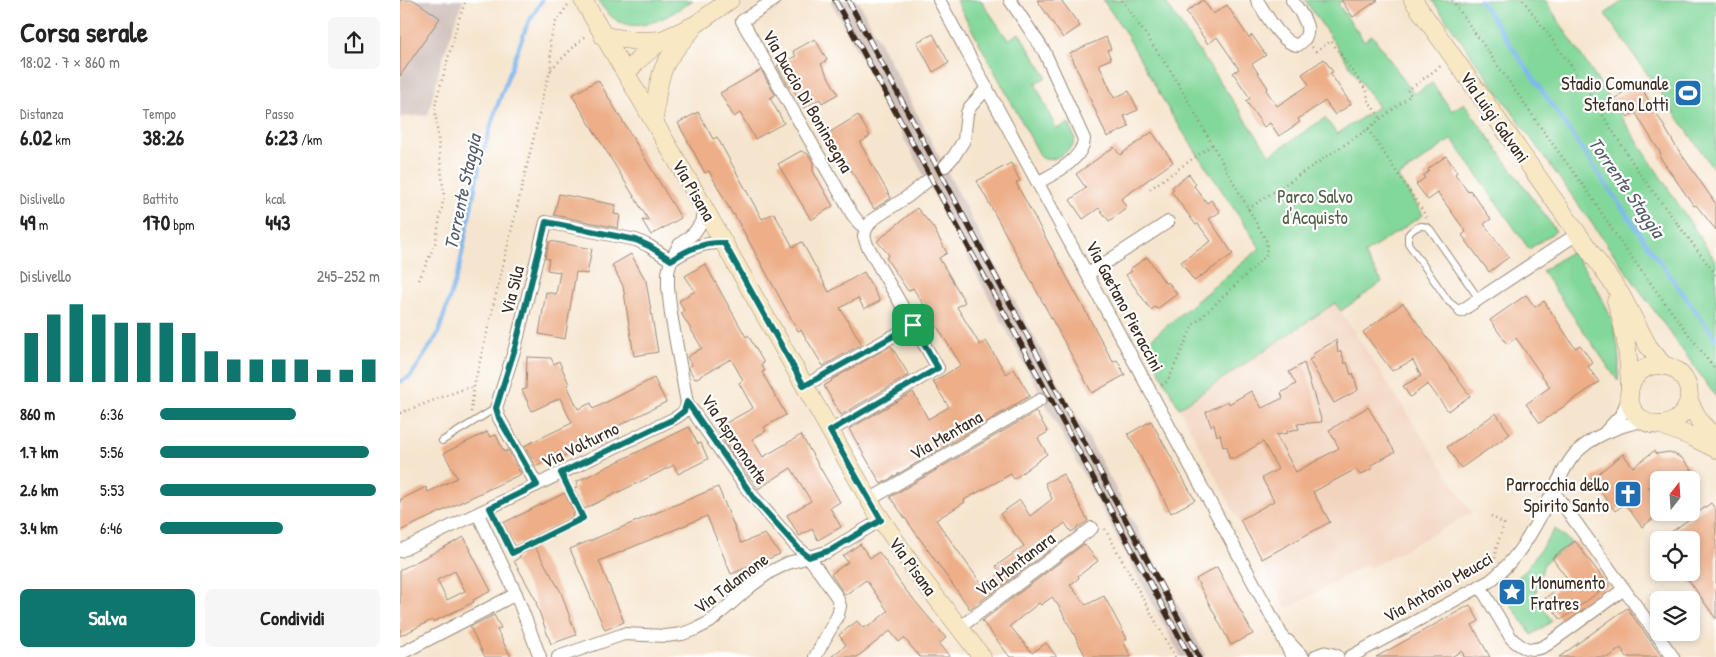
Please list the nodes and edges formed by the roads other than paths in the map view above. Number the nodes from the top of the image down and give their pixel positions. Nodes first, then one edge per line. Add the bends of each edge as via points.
1 (583, 0) edge
2 (730, 0) edge
3 (774, 0) edge
4 (939, 0) edge
5 (1010, 0) edge
6 (1257, 0) edge
7 (1292, 0) edge
8 (1412, 0) edge
9 (695, 25) junction
10 (600, 30) junction
11 (662, 40) junction
12 (669, 58) junction
13 (626, 74) junction
14 (987, 88) junction
15 (654, 122) junction
16 (945, 166) tunnel mouth
17 (927, 181) tunnel mouth
18 (1039, 182) junction
19 (704, 207) junction
20 (1168, 222) dead end
21 (866, 229) junction
22 (1577, 234) junction
23 (724, 243) junction
24 (671, 260) junction
25 (1088, 274) junction
26 (1609, 279) junction
27 (1479, 299) junction
28 (1461, 311) joint
29 (913, 325) junction
30 (1664, 366) junction
31 (804, 386) junction
32 (1630, 392) junction
33 (1040, 400) dead end
34 (1689, 401) junction
35 (687, 402) junction
36 (496, 408) junction
37 (1653, 423) junction
38 (830, 431) junction
39 (1600, 436) junction
40 (1716, 438) edge
41 (442, 441) dead end
42 (1716, 449) edge
43 (561, 473) junction
44 (537, 485) junction
45 (1553, 491) junction
46 (869, 500) junction
47 (490, 508) junction
48 (478, 514) junction
49 (881, 520) junction
50 (1092, 528) road end
51 (400, 551) edge
52 (809, 557) junction
53 (1480, 586) junction
54 (1624, 589) junction
55 (516, 594) junction
56 (959, 628) junction
57 (1279, 630) junction
58 (400, 654) edge
59 (540, 657) edge
60 (558, 657) edge
61 (815, 657) edge
62 (982, 657) edge
63 (1292, 657) edge
64 (1302, 657) edge
65 (1317, 657) edge
66 (1336, 657) edge
67 (1350, 657) edge
68 (1673, 657) edge

1 - 10 main road, Via Pisana
2 - 9 main road
3 - 21 street, Via Duccio Di Boninsegna via 742,20 852,214
4 - 14 street, Via Gaetano Pieraccini
5 - 18 street via 1044,51 1084,139 1084,145 1075,157
6 - 7 street via 1282,36 1298,45 1306,37 1308,26
8 - 22 main road, Via Luigi Galvani
9 - 11 main road
9 - 12 main road
10 - 11 main road via 638,41
10 - 13 main road, Via Pisana
11 - 13 main road
12 - 13 main road via 653,67
12 - 15 main road via 660,82
13 - 15 main road, Via Pisana
14 - 16 street via 970,107 964,140
14 - 18 street, Via Gaetano Pieraccini
15 - 19 main road, Via Pisana
17 - 21 street via 880,214
18 - 25 street, Via Gaetano Pieraccini
19 - 23 main road, Via Pisana
19 - 24 street, Via Aspromonte via 699,227 679,245
20 - 25 street
21 - 29 street via 866,241
22 - 26 main road, Via Luigi Galvani
22 - 27 street
23 - 24 street via 697,246
23 - 31 main road, Via Pisana
24 - 35 street, Via Aspromonte via 668,288
24 - 36 street, Via Sila via 636,240 546,222 515,348
25 - 57 street, Via Gaetano Pieraccini
26 - 30 main road, Via Luigi Galvani via 1626,302 1648,346
26 - 32 main road, Via Luigi Galvani via 1627,344
27 - 28 street
27 - 28 lane via 1432,231 1420,226 1409,233 1408,243 1449,302
29 - 31 street
29 - 38 street via 938,368
30 - 32 main road via 1650,367 1637,374
30 - 34 main road, Via Luigi Galvani via 1684,378
31 - 38 main road, Via Pisana
32 - 37 main road, Via Luigi Galvani via 1634,411
32 - 39 street, Via Antonio Meucci via 1622,414
33 - 46 street, Via Mentana
34 - 37 main road via 1676,420
34 - 40 main road, Via Luigi Galvani via 1700,422
35 - 43 street, Via Volturno via 684,411 674,419
35 - 52 street, Via Aspromonte via 756,501
36 - 41 lane
36 - 44 street
37 - 39 street, Via Antonio Meucci via 1625,425
37 - 42 main road via 1692,436
38 - 46 main road, Via Pisana
39 - 45 street, Via Antonio Meucci via 1578,451
43 - 44 street, Via Volturno
43 - 47 lane via 583,518 565,527 512,553
44 - 47 street, Via Volturno
45 - 53 street, Via Antonio Meucci via 1514,560
45 - 54 street
46 - 49 main road, Via Pisana
47 - 48 street, Via Volturno
48 - 51 street, Via Volturno
48 - 55 street
49 - 52 street, Via Talamone via 831,550
49 - 56 main road, Via Pisana
50 - 56 street, Via Montanara
52 - 60 street, Via Talamone via 765,575 715,618 696,629 666,636 624,634
52 - 61 street, Via Aspromonte via 840,606
53 - 54 street via 1511,638 1532,651 1548,644
53 - 67 street, Via Antonio Meucci
54 - 68 street
55 - 58 street
55 - 59 street
56 - 62 main road, Via Pisana
57 - 63 street, Via Gaetano Pieraccini
57 - 64 street, Via Gaetano Pieraccini
65 - 66 street via 1325,654

